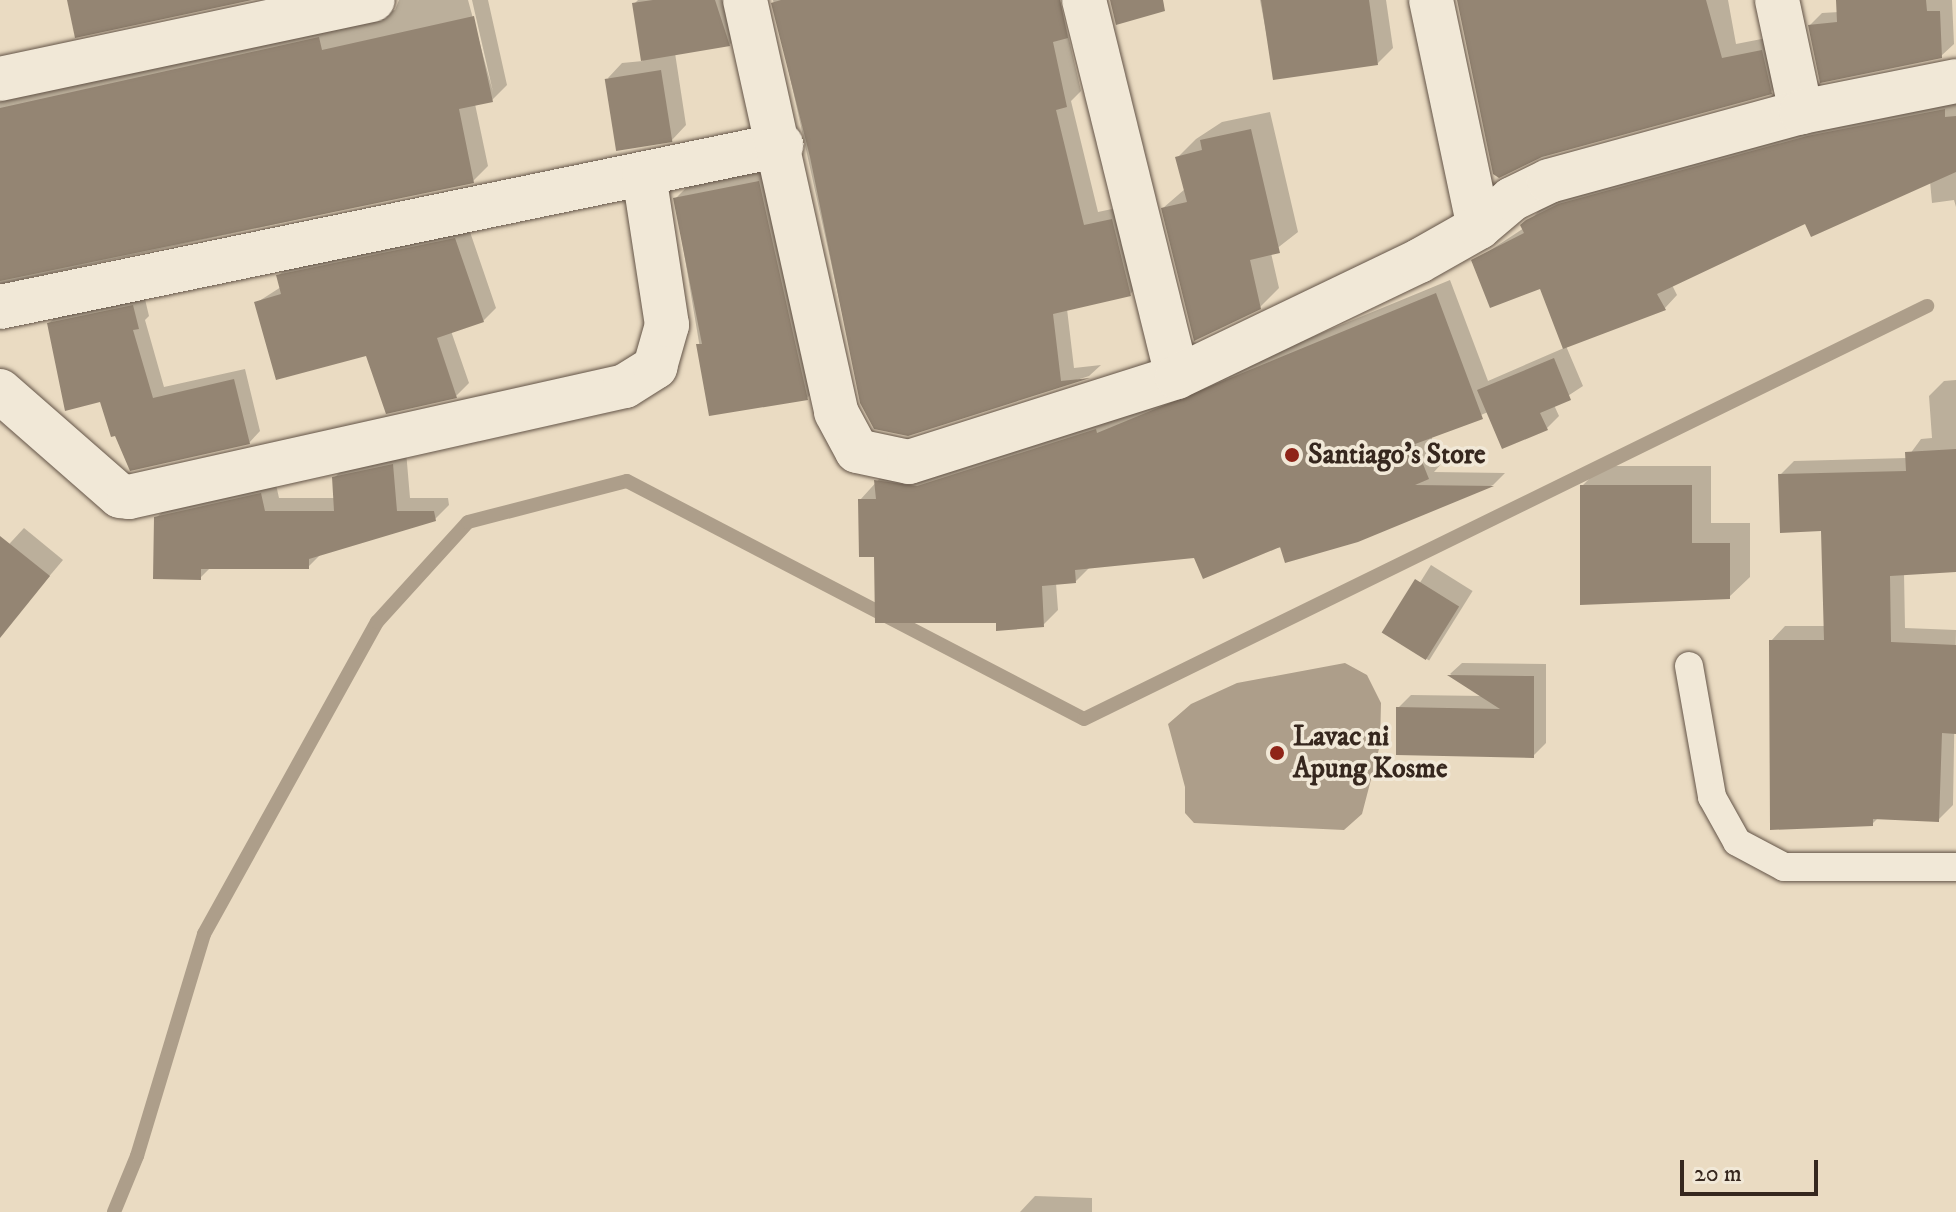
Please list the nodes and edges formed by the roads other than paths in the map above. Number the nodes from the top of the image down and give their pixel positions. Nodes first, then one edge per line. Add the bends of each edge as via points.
1 (373, 0) edge
2 (745, 0) edge
3 (1084, 0) edge
4 (1431, 0) edge
5 (1777, 0) edge
6 (0, 79) edge
7 (1956, 81) edge
8 (1801, 112) junction
9 (781, 145) junction
10 (644, 175) junction
11 (1479, 227) junction
12 (0, 307) edge
13 (1177, 377) junction
14 (0, 391) edge
15 (1689, 666) dead end
16 (1956, 867) edge

1 - 6 street
2 - 9 street
3 - 13 street
4 - 11 street
5 - 8 street
7 - 8 street
8 - 11 street via 1549,181 1512,199
9 - 10 street
9 - 13 street via 836,412 857,451 909,462
10 - 12 street
10 - 14 street via 667,325 655,367 625,386 129,497 120,496
11 - 13 street
15 - 16 lane via 1712,797 1737,842 1784,867

